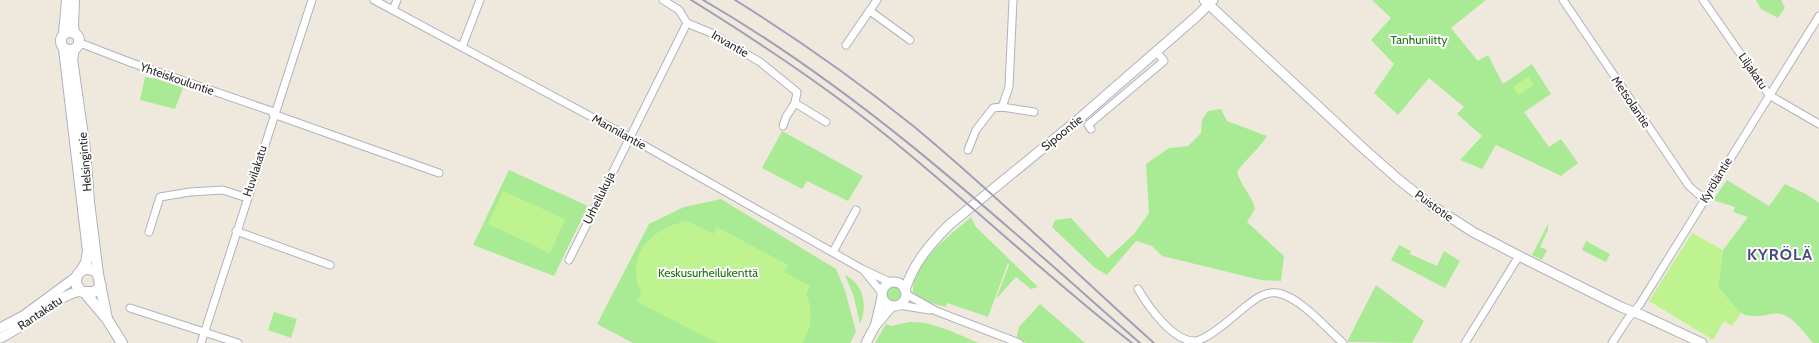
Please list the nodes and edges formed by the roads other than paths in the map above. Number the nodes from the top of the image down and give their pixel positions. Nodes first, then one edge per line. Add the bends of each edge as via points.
1 (67, 0) edge
2 (74, 0) edge
3 (312, 0) edge
4 (374, 0) edge
5 (397, 0) edge
6 (480, 0) edge
7 (663, 0) edge
8 (877, 0) edge
9 (1013, 0) edge
10 (1562, 0) edge
11 (1703, 0) edge
12 (1209, 2) edge
13 (393, 10) junction
14 (870, 11) junction
15 (1819, 16) edge
16 (686, 23) junction
17 (69, 33) junction
18 (910, 40) dead end
19 (846, 45) dead end
20 (77, 46) junction
21 (462, 47) junction
22 (64, 48) junction
23 (1156, 51) junction
24 (1769, 94) junction
25 (796, 103) junction
26 (1002, 107) junction
27 (1034, 112) dead end
28 (274, 113) junction
29 (826, 122) dead end
30 (1819, 124) edge
31 (783, 126) dead end
32 (1091, 129) dead end
33 (629, 137) junction
34 (968, 150) dead end
35 (438, 173) dead end
36 (247, 198) junction
37 (1706, 198) junction
38 (856, 210) dead end
39 (236, 231) junction
40 (149, 232) dead end
41 (832, 252) junction
42 (1519, 256) junction
43 (569, 260) dead end
44 (330, 265) dead end
45 (914, 268) junction
46 (862, 269) junction
47 (79, 274) junction
48 (98, 274) junction
49 (892, 282) junction
50 (101, 286) junction
51 (1138, 289) dead end
52 (83, 292) junction
53 (905, 292) junction
54 (882, 295) junction
55 (895, 305) junction
56 (130, 308) dead end
57 (936, 311) junction
58 (1633, 312) junction
59 (108, 319) junction
60 (875, 326) junction
61 (0, 328) edge
62 (205, 332) junction
63 (0, 338) edge
64 (122, 343) edge
65 (201, 343) edge
66 (238, 343) edge
67 (866, 343) edge
68 (1019, 343) edge
69 (1343, 343) edge
70 (1465, 343) edge
71 (1612, 343) edge
72 (1702, 343) edge

1 - 17 main road
2 - 17 main road via 73,24
3 - 28 street, Huvilakatu
4 - 13 street, Mannilantie
5 - 13 street
6 - 21 street
7 - 16 street via 679,10
8 - 14 street
9 - 26 street via 1009,88
10 - 37 street, Metsolantie via 1689,186
11 - 24 street, Liljakatu
12 - 23 street, Sipoontie
12 - 42 street, Puistotie via 1282,74 1398,179 1452,220
13 - 21 street, Mannilantie
14 - 18 street
14 - 19 street
15 - 24 street, Kyröläntie
16 - 25 street, Invantie via 711,33 760,62 797,92
16 - 33 street, Urheilukuja
17 - 20 main road via 78,37
17 - 22 main road via 60,42
20 - 22 main road via 70,51
20 - 28 street, Yhteiskouluntie
20 - 48 main road, Helsingintie via 72,59 86,150 89,202
21 - 33 street, Mannilantie
22 - 47 main road, Helsingintie via 88,251 86,263
23 - 32 street via 1164,61 1088,125
23 - 45 street, Sipoontie via 1080,118 949,225 930,244
24 - 30 street, Liljakatu
24 - 37 street, Kyröläntie
25 - 29 street
25 - 31 street
26 - 27 street
26 - 34 street via 993,108 976,130
28 - 35 street, Yhteiskouluntie
28 - 36 street, Huvilakatu
33 - 41 street, Mannilantie
33 - 43 street, Urheilukuja
36 - 39 street, Huvilakatu
36 - 40 street via 223,190 160,197
37 - 58 street, Kyröläntie
38 - 41 street
39 - 44 street
39 - 62 street, Huvilakatu
41 - 46 street, Mannilantie
42 - 58 street, Puistotie
42 - 70 street
45 - 49 street, Sipoontie
45 - 53 street, Sipoontie
46 - 49 street, Mannilantie
46 - 54 street, Mannilantie
47 - 48 main road via 89,269
47 - 52 main road via 77,286
47 - 61 street, Rantakatu via 18,319
48 - 50 main road
49 - 53 street via 899,282
49 - 54 street via 883,288
50 - 52 main road via 94,292
50 - 59 main road
51 - 69 street via 1160,319 1180,337 1195,341 1209,335 1255,299 1268,293 1277,293 1291,297
52 - 59 main road
52 - 63 street, Rantakatu via 68,295
53 - 55 street via 904,299
53 - 57 street
54 - 55 street via 884,302
54 - 60 street
55 - 57 street
55 - 60 street
56 - 62 street
57 - 68 street
58 - 71 street, Kyröläntie
58 - 72 street, Puistotie
59 - 64 main road
60 - 67 street
62 - 65 street, Huvilakatu
62 - 66 street

